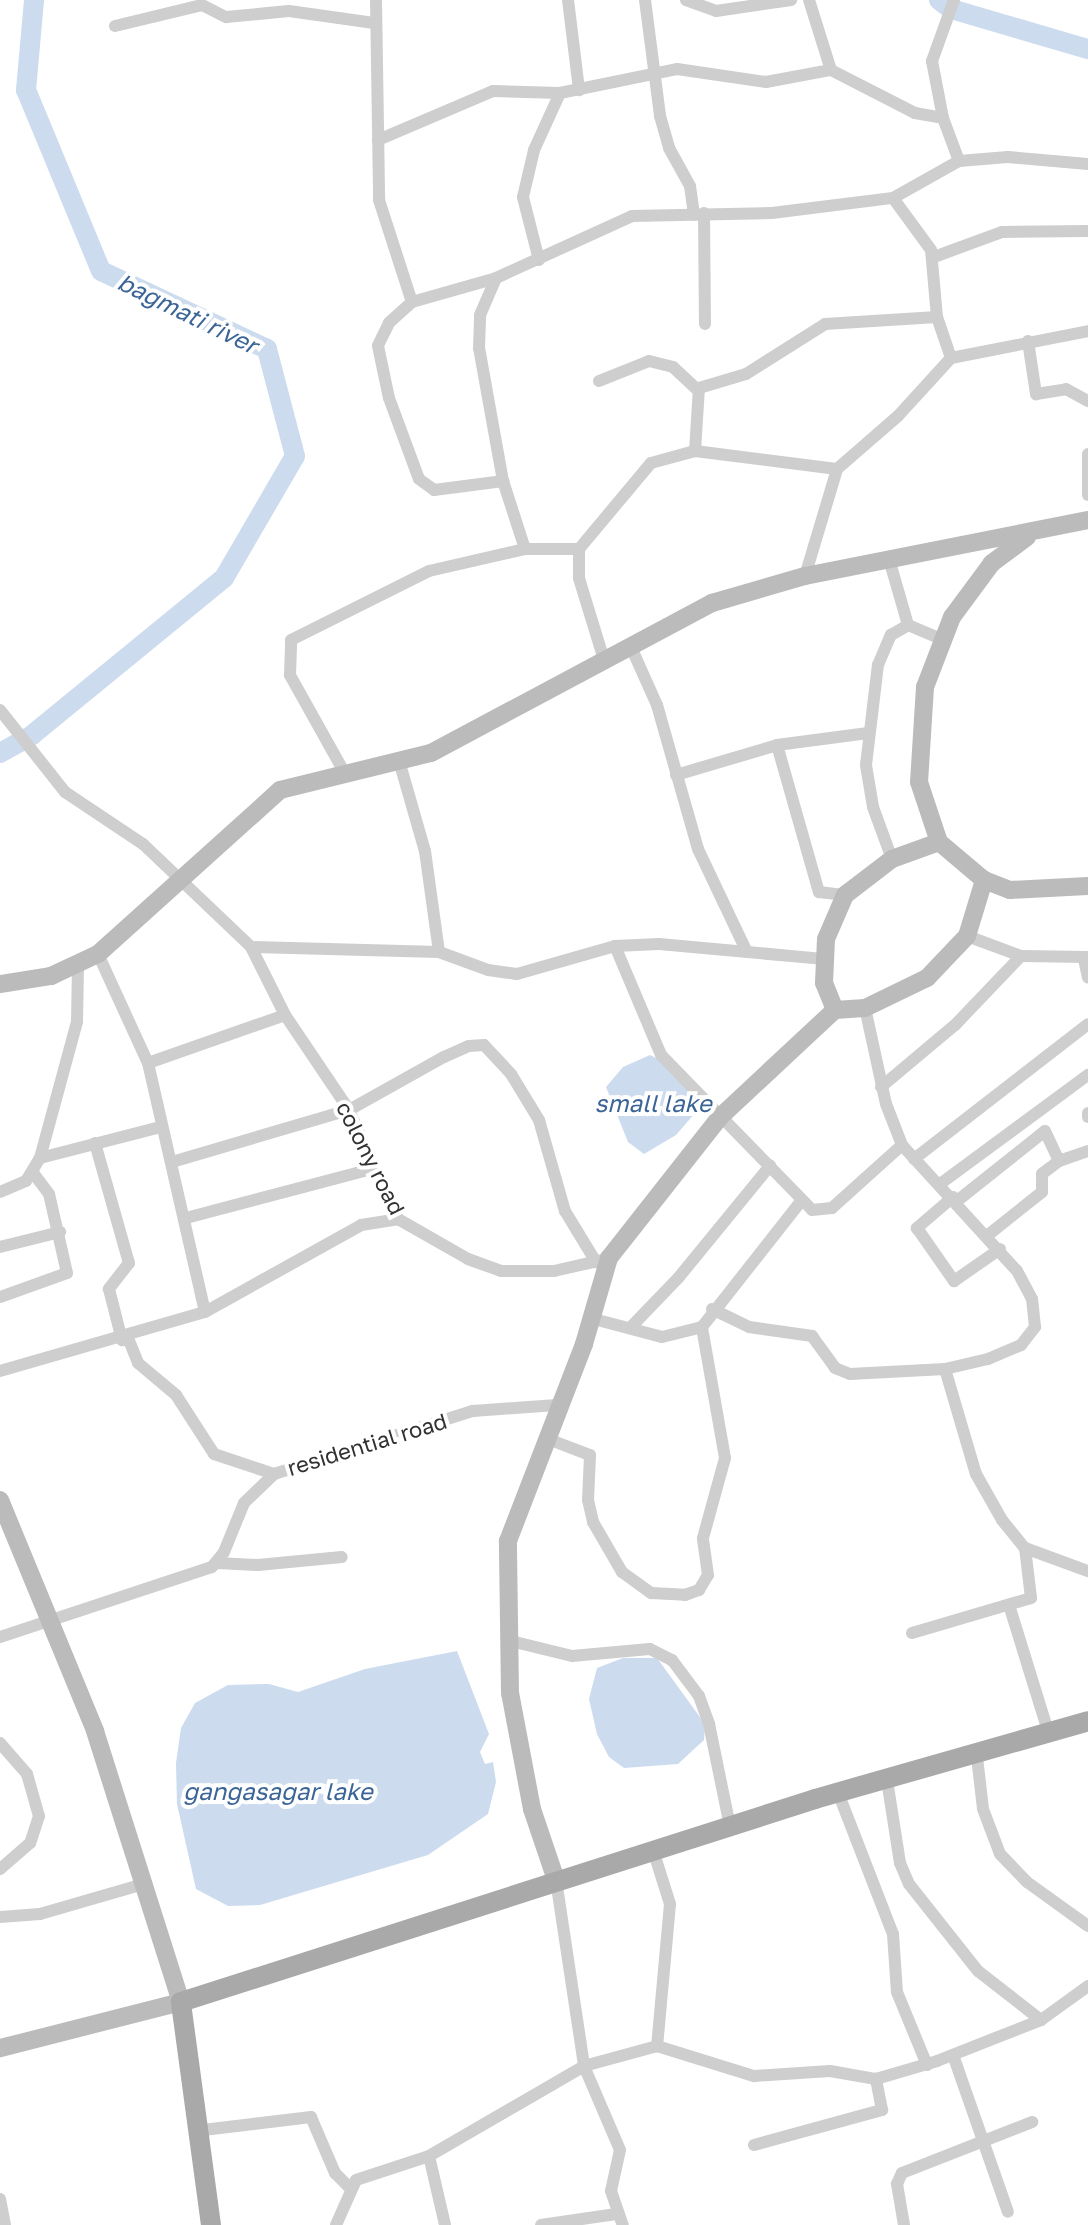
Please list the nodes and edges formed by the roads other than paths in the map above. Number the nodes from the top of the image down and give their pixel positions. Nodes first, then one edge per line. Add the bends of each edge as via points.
1 (376, 0) edge
2 (568, 0) edge
3 (645, 0) edge
4 (686, 0) edge
5 (791, 0) edge
6 (809, 0) edge
7 (954, 0) edge
8 (374, 23) junction
9 (115, 26) dead end
10 (831, 70) junction
11 (652, 72) junction
12 (579, 90) junction
13 (560, 93) junction
14 (943, 118) junction
15 (378, 140) junction
16 (959, 161) junction
17 (1088, 164) edge
18 (893, 198) junction
19 (699, 214) junction
20 (1088, 231) edge
21 (934, 257) junction
22 (539, 260) junction
23 (496, 278) junction
24 (412, 302) junction
25 (937, 317) junction
26 (705, 324) dead end
27 (1088, 331) edge
28 (1028, 341) junction
29 (951, 358) junction
30 (599, 381) dead end
31 (697, 389) junction
32 (1088, 401) edge
33 (695, 451) junction
34 (1088, 454) edge
35 (837, 469) junction
36 (503, 481) junction
37 (1088, 495) edge
38 (1088, 520) edge
39 (1033, 532) junction
40 (525, 549) junction
41 (579, 549) junction
42 (889, 559) junction
43 (805, 576) junction
44 (908, 625) junction
45 (943, 640) junction
46 (631, 647) junction
47 (604, 660) junction
48 (0, 710) edge
49 (868, 733) junction
50 (777, 745) junction
51 (400, 764) junction
52 (343, 770) junction
53 (676, 775) junction
54 (939, 842) junction
55 (892, 859) junction
56 (184, 879) junction
57 (984, 880) junction
58 (1088, 886) edge
59 (845, 895) junction
60 (967, 936) junction
61 (615, 946) junction
62 (251, 947) junction
63 (439, 952) junction
64 (747, 952) junction
65 (98, 954) junction
66 (1021, 956) junction
67 (1086, 958) edge
68 (825, 959) junction
69 (78, 964) junction
70 (1088, 978) edge
71 (0, 984) edge
72 (865, 1008) junction
73 (835, 1010) junction
74 (285, 1015) junction
75 (1088, 1024) edge
76 (148, 1063) junction
77 (1088, 1075) edge
78 (881, 1087) junction
79 (349, 1110) junction
80 (719, 1118) junction
81 (161, 1127) junction
82 (95, 1143) junction
83 (902, 1145) junction
84 (1088, 1151) edge
85 (40, 1158) junction
86 (914, 1159) junction
87 (1059, 1161) junction
88 (172, 1162) junction
89 (770, 1166) junction
90 (375, 1168) junction
91 (33, 1173) junction
92 (940, 1184) junction
93 (0, 1192) edge
94 (955, 1199) junction
95 (801, 1201) junction
96 (186, 1218) junction
97 (398, 1219) junction
98 (60, 1232) junction
99 (988, 1235) junction
100 (0, 1247) edge
101 (1000, 1249) junction
102 (603, 1260) junction
103 (0, 1297) edge
104 (712, 1309) junction
105 (205, 1312) junction
106 (590, 1318) junction
107 (702, 1327) junction
108 (630, 1328) junction
109 (125, 1339) junction
110 (945, 1369) junction
111 (0, 1371) edge
112 (557, 1405) junction
113 (548, 1439) junction
114 (274, 1474) junction
115 (0, 1500) edge
116 (1025, 1548) junction
117 (342, 1557) dead end
118 (217, 1563) junction
119 (1088, 1571) edge
120 (1009, 1605) junction
121 (49, 1622) junction
122 (912, 1633) dead end
123 (0, 1637) edge
124 (507, 1640) junction
125 (1088, 1721) edge
126 (1049, 1734) junction
127 (0, 1743) edge
128 (977, 1757) junction
129 (887, 1780) junction
130 (839, 1795) junction
131 (730, 1826) junction
132 (653, 1850) junction
133 (0, 1869) edge
134 (556, 1880) junction
135 (143, 1884) junction
136 (0, 1917) edge
137 (1088, 1926) edge
138 (1088, 1986) edge
139 (181, 2002) junction
140 (1041, 2020) junction
141 (657, 2046) junction
142 (0, 2048) edge
143 (953, 2055) junction
144 (927, 2065) junction
145 (584, 2066) junction
146 (876, 2079) junction
147 (1032, 2122) dead end
148 (195, 2131) junction
149 (983, 2140) junction
150 (754, 2145) dead end
151 (429, 2156) junction
152 (349, 2187) junction
153 (0, 2199) edge
154 (1008, 2212) dead end
155 (620, 2219) edge
156 (5, 2225) edge
157 (211, 2225) edge
158 (336, 2225) edge
159 (445, 2225) edge
160 (541, 2225) edge
161 (904, 2225) edge

1 - 8 street
2 - 12 street
3 - 11 street
4 - 5 street via 716,11
6 - 10 street
7 - 14 street via 932,61
8 - 9 street via 289,11 226,17 202,5
8 - 15 street
10 - 11 street via 766,82 689,69
10 - 14 street via 915,113
11 - 12 street
11 - 19 street via 669,148
12 - 13 street
13 - 15 street via 493,91
13 - 22 street via 524,184 523,205
14 - 16 street
15 - 24 street via 379,200
16 - 17 street via 1008,157
16 - 18 street
18 - 19 street via 772,213
18 - 21 street
19 - 22 street via 632,216
19 - 26 street
20 - 21 street via 1002,232
21 - 25 street
22 - 23 street
23 - 24 street
23 - 36 street via 477,330
24 - 36 street via 389,323 378,346 385,387 419,479 434,490
25 - 29 street
25 - 31 street via 825,324 746,374
27 - 28 street
28 - 29 street
28 - 32 street via 1036,394 1066,389
29 - 35 street via 898,416
30 - 31 street via 637,363 663,362
31 - 33 street
33 - 35 street
33 - 41 street via 651,463
34 - 37 street
35 - 43 street
36 - 40 street
38 - 39 street
39 - 42 street
39 - 45 street via 992,563 952,617
40 - 41 street
40 - 52 street via 429,571 291,640 290,675
41 - 47 street via 579,578
42 - 43 street
42 - 44 street
43 - 46 street via 712,603
44 - 45 street
44 - 49 street via 891,635 878,665
45 - 54 street via 925,687 919,782
46 - 47 street
46 - 53 street via 657,705
47 - 51 street via 431,753
48 - 56 street, colony road via 65,792 143,844
49 - 50 street
49 - 55 street via 866,765 873,807
50 - 53 street
50 - 59 street via 819,892
51 - 52 street
51 - 63 street via 420,825
52 - 56 street via 280,790
53 - 64 street via 714,889
54 - 55 street
54 - 57 street
55 - 59 street
56 - 62 street, colony road
56 - 65 street
57 - 58 street via 1010,890
57 - 60 street
59 - 68 street via 826,939
60 - 66 street
60 - 72 street via 927,978
61 - 63 street via 517,974 488,970
61 - 64 street
61 - 80 street via 661,1055
62 - 63 street
62 - 74 street, colony road
64 - 68 street
65 - 69 street
65 - 76 street
66 - 67 street
66 - 78 street via 955,1025
67 - 70 street
68 - 73 street via 824,983
69 - 71 street via 51,976
69 - 85 street via 77,1022
72 - 73 street
72 - 78 street
73 - 80 street
74 - 76 street
74 - 79 street, colony road
75 - 86 street
76 - 81 street
77 - 92 street
78 - 83 street
79 - 88 street
79 - 90 street, colony road
79 - 102 street via 462,1048 476,1044 492,1049 539,1120 565,1211
80 - 89 street
80 - 102 street
81 - 82 street
81 - 88 street
82 - 85 street
82 - 109 street via 129,1263 109,1289
83 - 86 street
83 - 95 street via 832,1208 816,1212
84 - 87 street
85 - 91 street
86 - 92 street
87 - 94 street via 1045,1131
87 - 99 street via 1042,1174 1042,1192
88 - 96 street
89 - 95 street
89 - 108 street
90 - 96 street
90 - 97 street, colony road
91 - 93 street via 18,1187
91 - 98 street via 47,1188
92 - 94 street
94 - 99 street
94 - 101 street via 917,1228 954,1281
95 - 104 street
96 - 105 street
97 - 102 street, colony road via 468,1259 501,1271 554,1271
97 - 105 street via 361,1225
98 - 100 street
98 - 103 street via 68,1268 64,1277
99 - 101 street
101 - 110 street via 1032,1299 1035,1327 1006,1353
102 - 106 street
104 - 107 street
104 - 110 street via 749,1327 812,1336 835,1368 850,1374
105 - 109 street
106 - 108 street
106 - 112 street
107 - 108 street via 662,1337
107 - 113 street via 725,1458 703,1538 708,1575 699,1590 685,1595 651,1593 622,1572 593,1522 588,1500 590,1455
109 - 111 street
109 - 114 street via 138,1363 176,1395 214,1454
110 - 116 street via 981,1484
112 - 113 street
112 - 114 street, residential road via 473,1411
113 - 124 street via 512,1520 505,1574
114 - 118 street, residential road via 244,1503
115 - 121 street
116 - 119 street
116 - 120 street via 1033,1593
117 - 118 street
118 - 121 street
120 - 122 street
120 - 126 street
121 - 123 street
121 - 135 street via 95,1731
124 - 131 street via 572,1656 650,1649 672,1660 693,1686 709,1724
124 - 134 street via 510,1693 532,1809
125 - 126 main road
126 - 128 main road
127 - 133 street via 27,1774 39,1816 30,1843
128 - 129 main road
128 - 137 street via 983,1809 1000,1854 1027,1882
129 - 130 main road
129 - 140 street via 900,1863 909,1884 978,1971
130 - 131 main road
130 - 144 street via 893,1934 897,1992
131 - 132 main road
132 - 134 main road
132 - 141 street via 670,1904
134 - 139 main road
134 - 145 street
135 - 136 street via 40,1914
135 - 139 street
138 - 140 street
139 - 142 street
139 - 148 main road
140 - 143 street
141 - 145 street
141 - 146 street via 754,2076 830,2071
143 - 144 street
143 - 149 street
144 - 146 street
145 - 151 street
145 - 155 street via 619,2145 611,2191
146 - 150 street via 882,2110
147 - 149 street
148 - 152 street via 311,2117 335,2173
148 - 157 main road
149 - 154 street
149 - 161 street via 902,2173 897,2184
151 - 152 street via 363,2177
151 - 159 street
152 - 158 street
153 - 156 street
155 - 160 street

